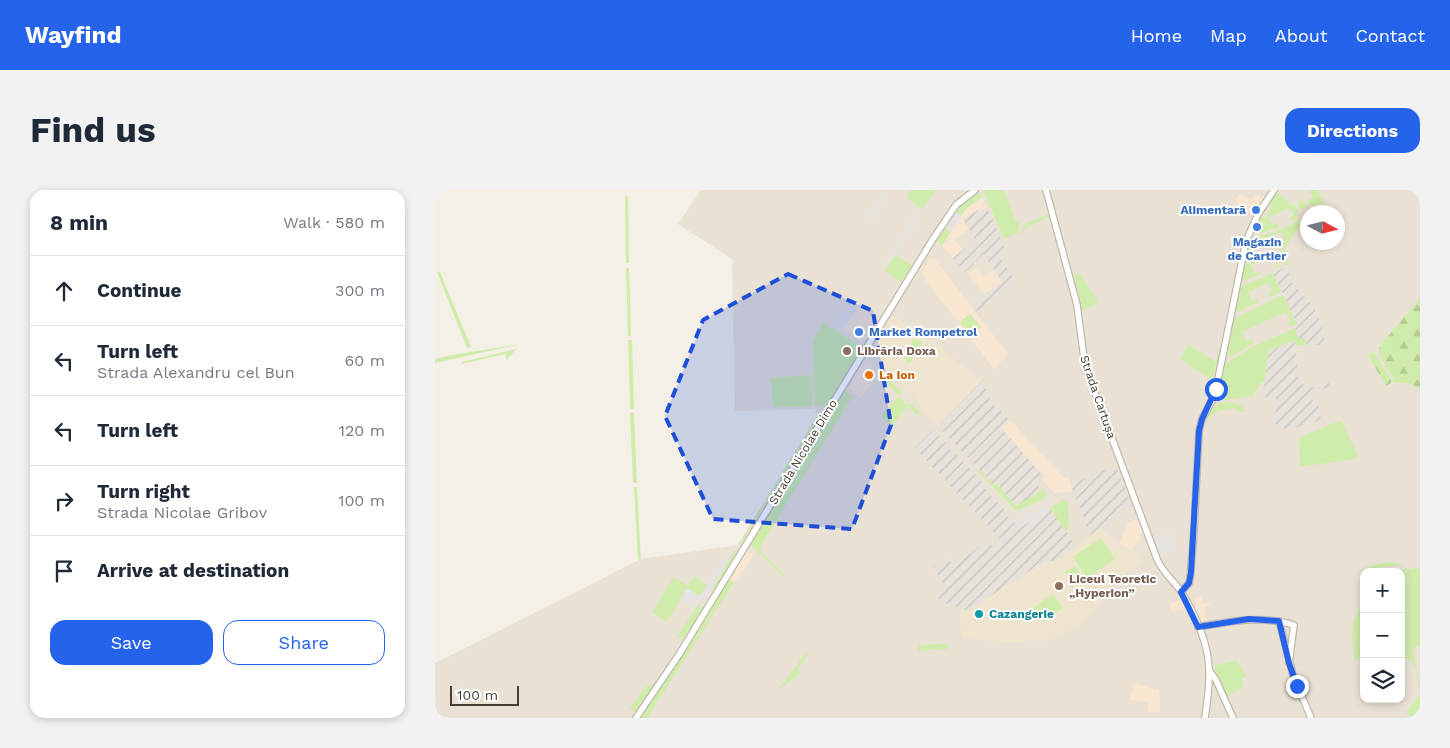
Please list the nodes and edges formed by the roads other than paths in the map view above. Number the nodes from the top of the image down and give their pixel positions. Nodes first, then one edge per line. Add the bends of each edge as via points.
1 (975, 190) edge
2 (1046, 190) edge
3 (1274, 190) edge
4 (1181, 592) junction
5 (1279, 621) junction
6 (1198, 627) junction
7 (1289, 663) junction
8 (1209, 670) junction
9 (636, 718) edge
10 (1205, 718) edge
11 (1233, 718) edge
12 (1311, 718) edge

1 - 9 street, Strada Nicolae Dimo via 956,205 938,232 680,653
2 - 4 street, Strada Cartușa via 1077,304 1085,366 1157,559
3 - 4 street via 1245,241 1217,384 1199,426 1191,572 1189,583
4 - 6 street, Strada Cartușa
5 - 6 street via 1249,619
5 - 7 street
5 - 7 street via 1294,625
6 - 8 street, Strada Cartușa
7 - 12 street
8 - 10 street
8 - 11 street via 1217,680

